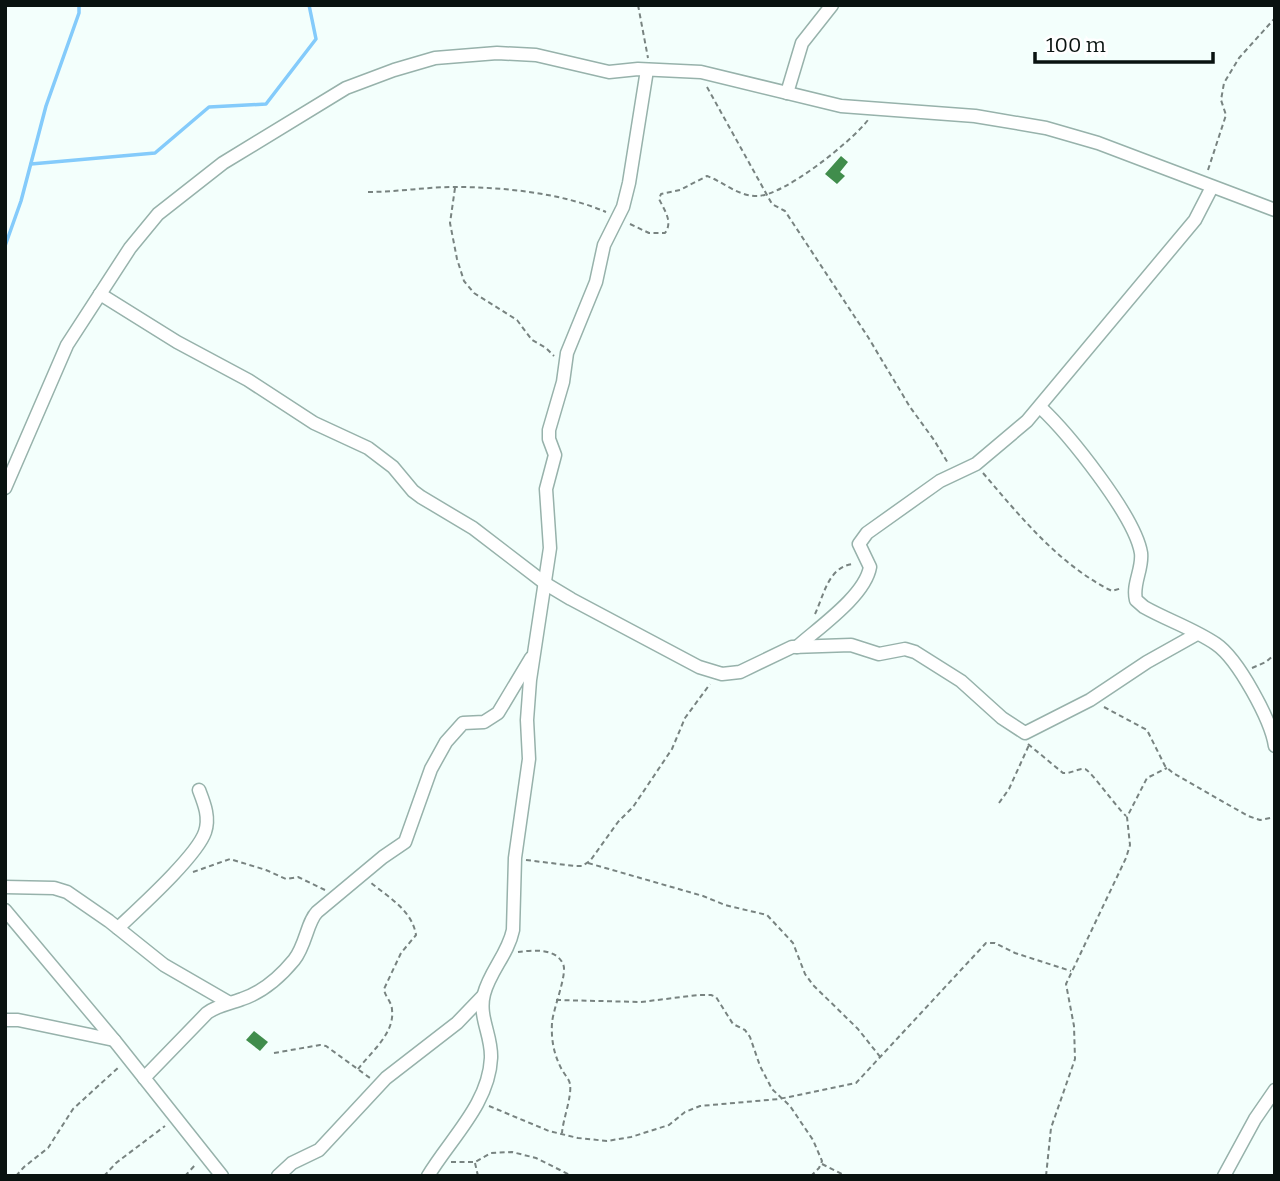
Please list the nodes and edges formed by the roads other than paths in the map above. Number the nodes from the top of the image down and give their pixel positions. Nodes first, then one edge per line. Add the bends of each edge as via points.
1 (832, 5) edge
2 (648, 69) junction
3 (787, 93) junction
4 (1208, 186) junction
5 (1275, 210) edge
6 (100, 294) junction
7 (1040, 407) junction
8 (5, 488) edge
9 (546, 584) junction
10 (1197, 634) junction
11 (797, 647) junction
12 (534, 655) junction
13 (1275, 746) edge
14 (199, 790) dead end
15 (5, 887) edge
16 (5, 910) edge
17 (118, 928) junction
18 (483, 996) junction
19 (228, 1002) junction
20 (5, 1020) edge
21 (114, 1040) junction
22 (144, 1078) junction
23 (1275, 1090) edge
24 (222, 1176) edge
25 (278, 1176) edge
26 (428, 1176) edge
27 (1224, 1176) edge

1 - 3 street via 802,43
2 - 3 street via 701,72
2 - 6 street via 609,72 536,55 497,53 435,58 346,88 223,163 186,191 130,248
2 - 9 street via 629,183 567,353 549,430 555,455 546,489 551,548
3 - 4 street via 841,106 975,116 1046,128
4 - 5 street
4 - 7 street via 1195,220
6 - 8 street via 67,345
6 - 9 street via 314,423 369,448 413,491 474,528
7 - 10 street via 1101,480 1132,530 1141,554 1136,600
7 - 11 street via 976,464 954,473 867,533 859,544 868,576 856,593
9 - 11 street via 699,667 722,674 740,672
9 - 12 street
10 - 11 street via 1027,739 961,681 909,650 879,654 851,645
10 - 13 street via 1225,652 1264,713
12 - 18 street via 513,930
12 - 19 street via 498,713 484,722 463,723 446,742 426,780 405,842 311,918 294,960 268,986
14 - 17 street via 207,816 205,832 193,851
15 - 17 street via 67,892
16 - 21 street
17 - 19 street via 164,965
18 - 25 street via 457,1023 376,1088 318,1150
18 - 26 street via 491,1060 478,1101
19 - 22 street via 207,1013
20 - 21 street
21 - 22 street
22 - 24 street
23 - 27 street

